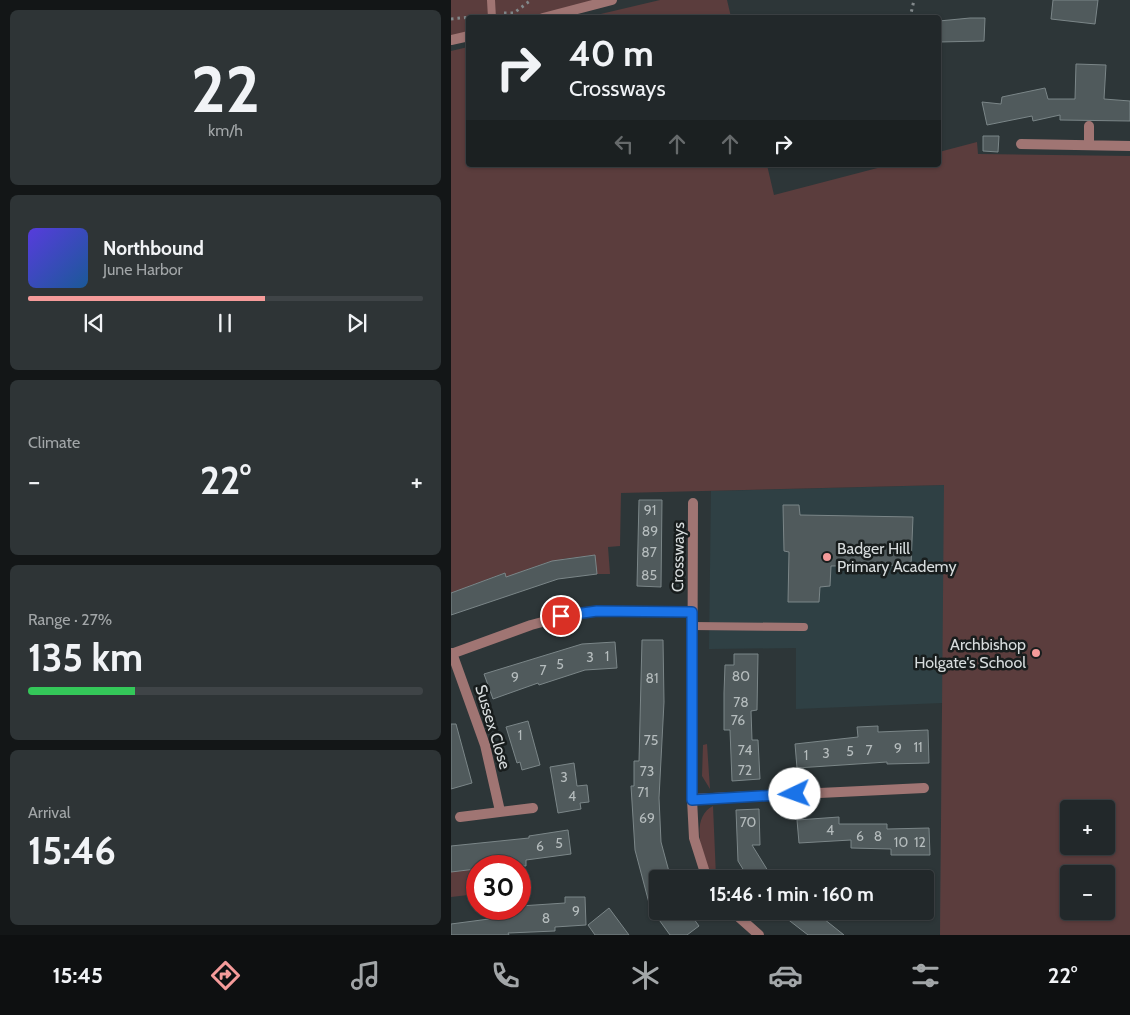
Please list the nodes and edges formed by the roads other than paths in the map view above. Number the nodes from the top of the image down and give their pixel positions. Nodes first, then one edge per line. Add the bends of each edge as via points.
1 (491, 0) edge
2 (612, 0) edge
3 (492, 15) edge
4 (554, 15) edge
5 (466, 37) edge
6 (451, 40) edge
7 (1089, 126) dead end
8 (1021, 144) dead end
9 (1089, 145) junction
10 (1130, 146) edge
11 (693, 503) dead end
12 (692, 612) junction
13 (692, 626) junction
14 (804, 627) dead end
15 (452, 654) edge
16 (923, 788) dead end
17 (692, 800) junction
18 (533, 808) dead end
19 (500, 811) junction
20 (460, 817) dead end
21 (702, 870) edge
22 (742, 920) edge
23 (759, 935) edge

1 - 3 lane
2 - 4 street
5 - 6 street
7 - 9 street
8 - 9 street
9 - 10 street
11 - 12 street, Crossways
12 - 13 street, Crossways
12 - 15 street via 579,612 531,625
13 - 14 lane
13 - 17 street, Crossways
15 - 19 street, Sussex Close via 485,745
16 - 17 street
17 - 21 street, Crossways via 694,838
18 - 19 street
19 - 20 street
22 - 23 street

